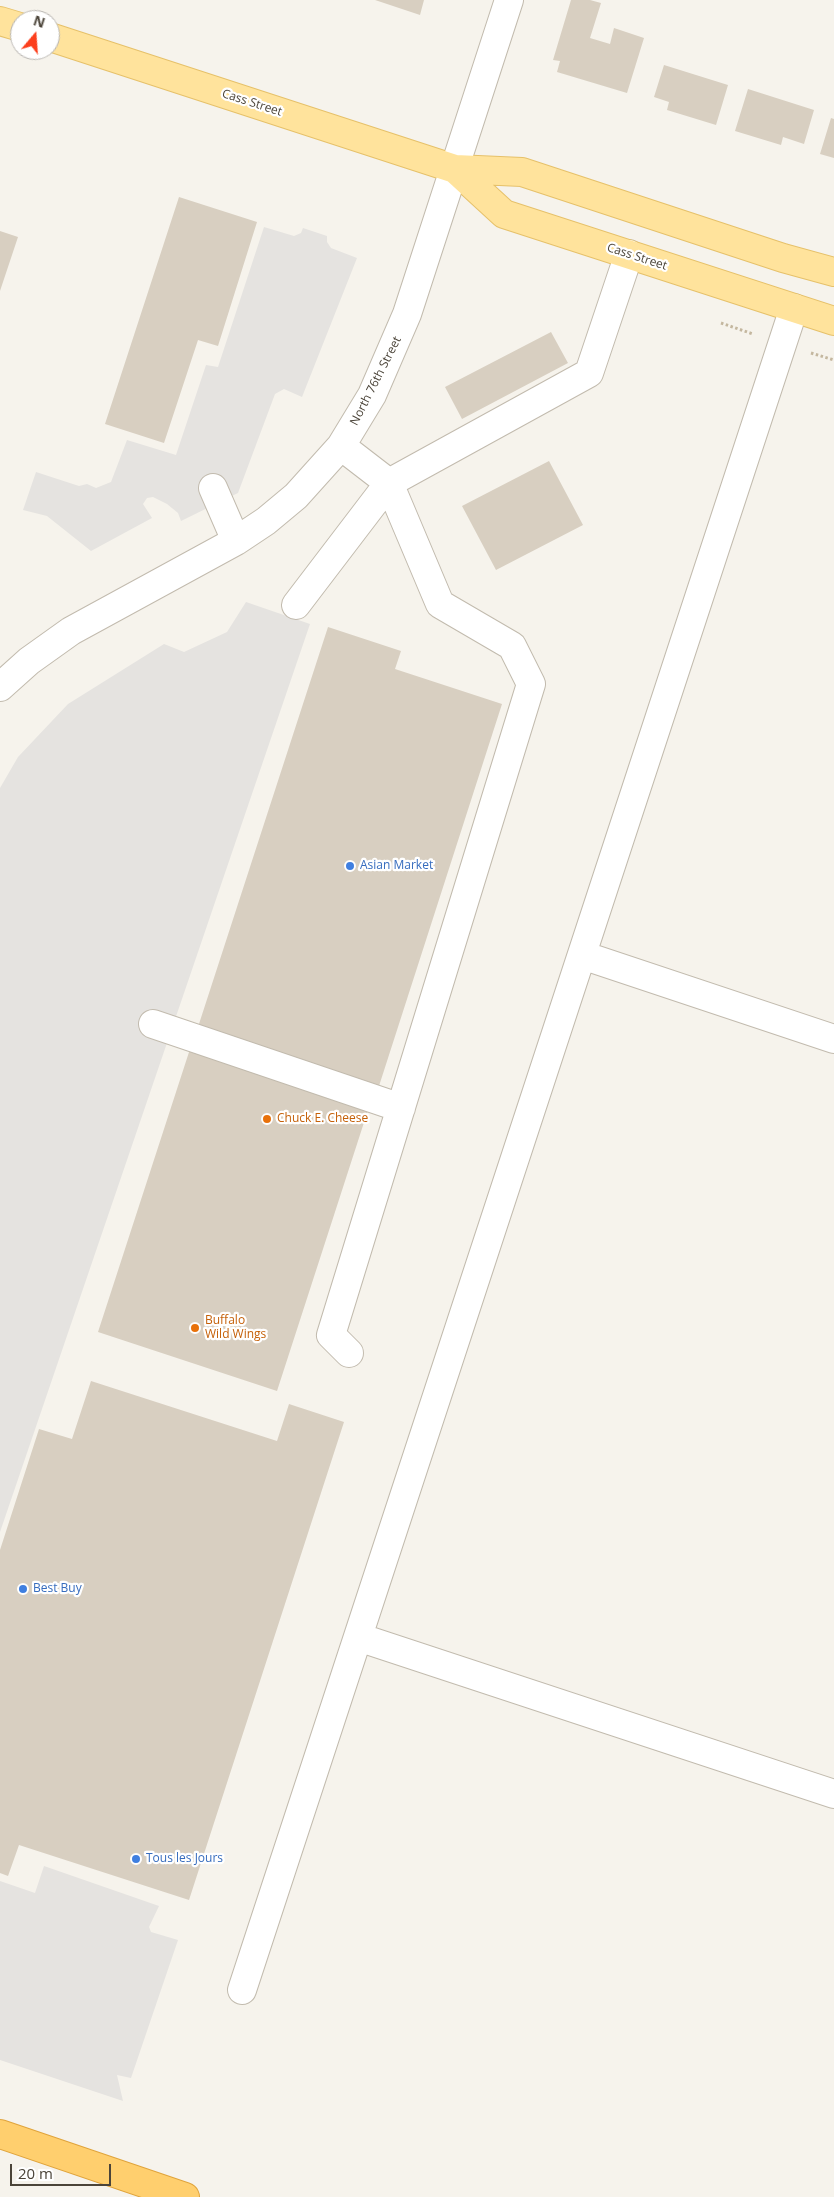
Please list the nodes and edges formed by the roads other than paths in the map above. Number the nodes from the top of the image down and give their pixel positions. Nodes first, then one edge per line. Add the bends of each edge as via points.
1 (509, 0) edge
2 (60, 40) edge
3 (455, 169) junction
4 (629, 254) junction
5 (834, 272) edge
6 (794, 308) junction
7 (834, 321) edge
8 (341, 446) junction
9 (389, 483) junction
10 (213, 488) dead end
11 (236, 540) junction
12 (296, 606) dead end
13 (0, 687) edge
14 (582, 955) junction
15 (153, 1024) dead end
16 (834, 1038) edge
17 (400, 1108) junction
18 (349, 1353) dead end
19 (358, 1637) junction
20 (834, 1794) edge
21 (242, 1990) dead end
22 (0, 2134) edge
23 (185, 2197) edge

1 - 3 street, North 76th Street
2 - 3 main road, Cass Street
3 - 4 main road, Cass Street via 504,214
3 - 5 main road, Cass Street via 522,172
3 - 8 street, North 76th Street via 395,346 372,395
4 - 6 main road, Cass Street
4 - 9 street via 589,373
6 - 7 main road, Cass Street
6 - 14 street
8 - 9 street
8 - 11 street, North 76th Street via 278,512
9 - 12 street
9 - 17 street via 440,604 512,646 531,684
10 - 11 street
11 - 13 street, North 76th Street via 71,631
14 - 16 street
14 - 19 street
15 - 17 street
17 - 18 street via 331,1336
19 - 20 street
19 - 21 street
22 - 23 highway

